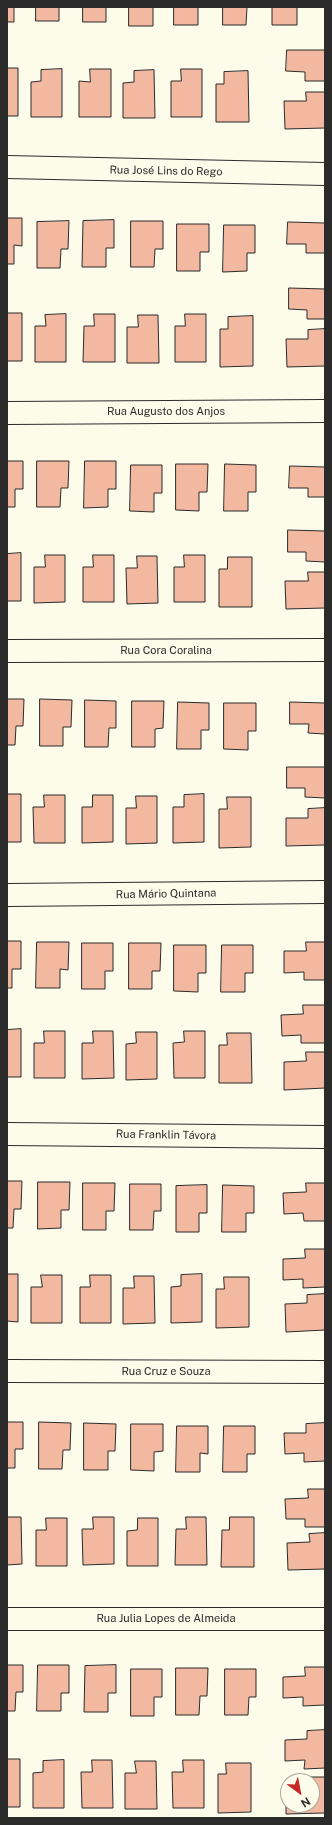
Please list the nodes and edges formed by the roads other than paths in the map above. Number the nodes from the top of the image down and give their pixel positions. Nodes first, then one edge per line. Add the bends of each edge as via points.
1 (7, 167) edge
2 (325, 174) edge
3 (325, 411) edge
4 (7, 413) edge
5 (325, 650) edge
6 (7, 651) edge
7 (325, 892) edge
8 (7, 895) edge
9 (7, 1134) edge
10 (325, 1137) edge
11 (7, 1371) edge
12 (325, 1372) edge
13 (7, 1619) edge
14 (325, 1619) edge

1 - 2 street, Rua José Lins do Rego
3 - 4 street, Rua Augusto dos Anjos
5 - 6 street, Rua Cora Coralina
7 - 8 street, Rua Mário Quintana
9 - 10 street, Rua Franklin Távora
11 - 12 street, Rua Cruz e Souza
13 - 14 street, Rua Julia Lopes de Almeida

